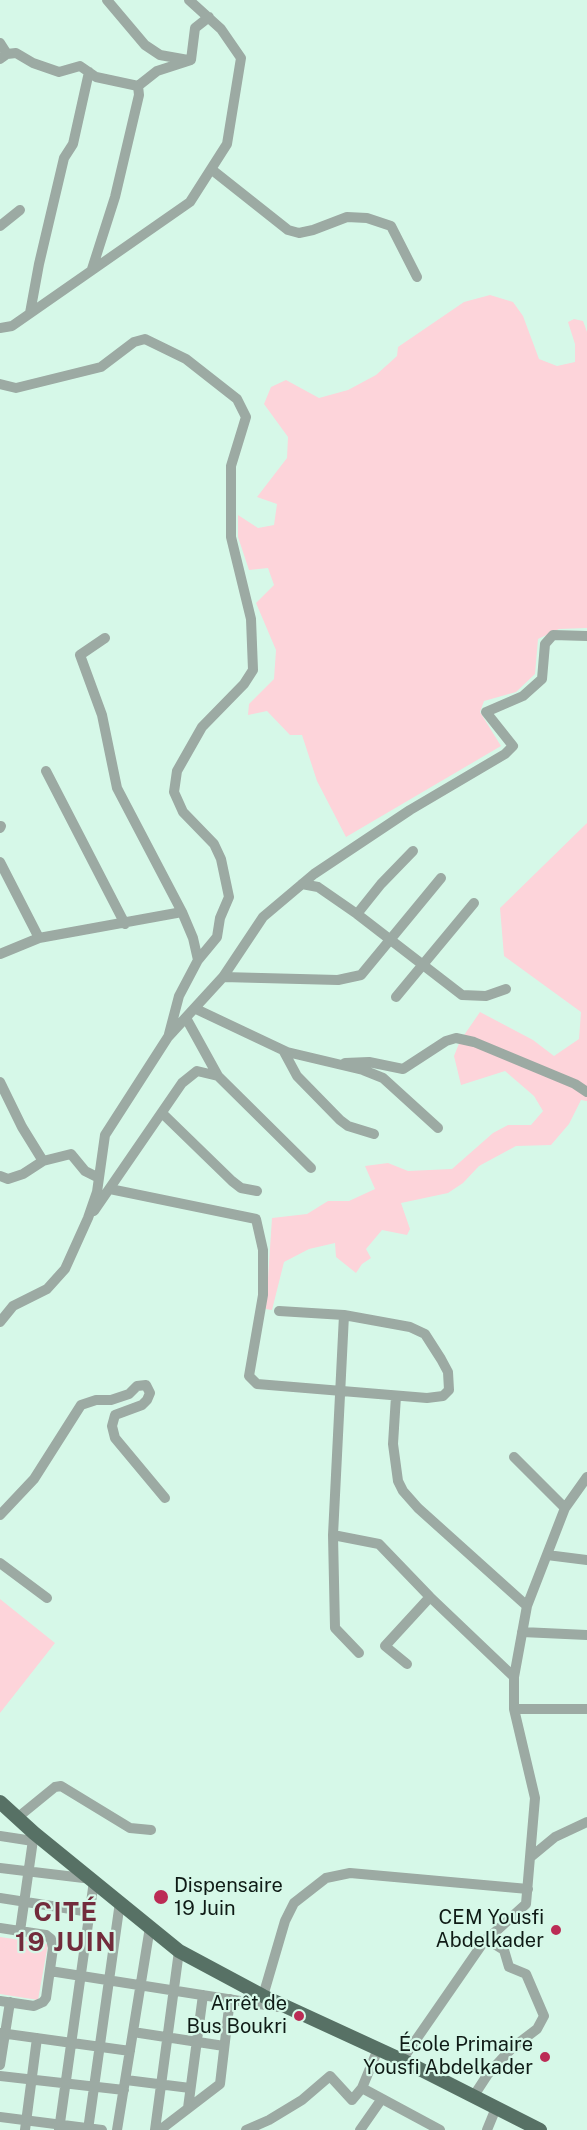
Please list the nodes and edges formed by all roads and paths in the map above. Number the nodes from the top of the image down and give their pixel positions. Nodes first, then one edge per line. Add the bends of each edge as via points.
1 (107, 0) edge
2 (189, 0) edge
3 (208, 17) junction
4 (0, 43) edge
5 (3, 57) edge
6 (191, 60) junction
7 (89, 72) junction
8 (138, 86) junction
9 (211, 169) junction
10 (20, 210) dead end
11 (0, 226) edge
12 (92, 269) junction
13 (417, 277) dead end
14 (30, 313) junction
15 (0, 328) edge
16 (0, 384) edge
17 (587, 636) edge
18 (105, 638) dead end
19 (46, 771) dead end
20 (413, 851) dead end
21 (0, 862) edge
22 (441, 878) dead end
23 (302, 884) junction
24 (474, 903) dead end
25 (182, 912) junction
26 (357, 914) junction
27 (125, 924) junction
28 (39, 938) junction
29 (390, 938) junction
30 (0, 954) edge
31 (198, 960) junction
32 (423, 964) junction
33 (223, 977) junction
34 (506, 989) dead end
35 (396, 997) dead end
36 (196, 1009) junction
37 (186, 1018) junction
38 (168, 1037) junction
39 (282, 1050) junction
40 (340, 1064) junction
41 (218, 1076) junction
42 (0, 1082) edge
43 (587, 1092) edge
44 (162, 1113) junction
45 (438, 1128) dead end
46 (374, 1134) dead end
47 (43, 1161) junction
48 (311, 1168) dead end
49 (0, 1176) edge
50 (99, 1178) junction
51 (110, 1189) junction
52 (257, 1191) dead end
53 (88, 1218) junction
54 (279, 1311) dead end
55 (344, 1315) junction
56 (0, 1322) edge
57 (338, 1390) junction
58 (396, 1396) junction
59 (514, 1457) dead end
60 (587, 1478) edge
61 (165, 1498) dead end
62 (565, 1508) junction
63 (0, 1515) edge
64 (333, 1535) junction
65 (547, 1556) junction
66 (587, 1560) edge
67 (0, 1563) edge
68 (430, 1597) junction
69 (47, 1599) dead end
70 (527, 1606) junction
71 (522, 1632) junction
72 (587, 1635) edge
73 (359, 1653) dead end
74 (407, 1665) dead end
75 (514, 1677) junction
76 (514, 1708) junction
77 (587, 1709) edge
78 (0, 1802) edge
79 (17, 1818) junction
80 (587, 1821) edge
81 (151, 1830) dead end
82 (0, 1836) edge
83 (33, 1837) junction
84 (532, 1856) junction
85 (0, 1868) edge
86 (28, 1872) junction
87 (93, 1880) junction
88 (528, 1889) junction
89 (0, 1898) edge
90 (24, 1902) junction
91 (120, 1902) junction
92 (90, 1912) junction
93 (150, 1927) junction
94 (0, 1929) edge
95 (20, 1931) junction
96 (486, 1939) junction
97 (179, 1951) junction
98 (50, 1971) junction
99 (81, 1976) junction
100 (109, 1980) junction
101 (141, 1985) junction
102 (172, 1990) junction
103 (203, 1995) junction
104 (263, 1996) junction
105 (230, 1999) junction
106 (5, 2001) edge
107 (291, 2008) junction
108 (133, 2032) junction
109 (2, 2034) edge
110 (166, 2037) junction
111 (38, 2038) junction
112 (196, 2042) junction
113 (71, 2043) junction
114 (224, 2046) junction
115 (100, 2047) junction
116 (378, 2049) junction
117 (130, 2051) junction
118 (402, 2060) junction
119 (0, 2065) edge
120 (0, 2076) edge
121 (32, 2080) junction
122 (65, 2084) junction
123 (159, 2084) junction
124 (125, 2085) junction
125 (94, 2087) junction
126 (190, 2088) junction
127 (362, 2088) junction
128 (473, 2097) junction
129 (381, 2100) junction
130 (188, 2108) junction
131 (496, 2108) junction
132 (0, 2117) edge
133 (26, 2125) edge
134 (59, 2127) edge
135 (88, 2129) edge
136 (102, 2130) edge
137 (117, 2130) edge
138 (155, 2130) edge
139 (160, 2130) edge
140 (246, 2130) edge
141 (360, 2130) edge
142 (440, 2130) edge
143 (487, 2130) edge
144 (540, 2130) edge

1 - 6 street via 145,45 160,55
2 - 3 street
3 - 6 street via 195,28
3 - 9 street via 241,58 227,144
4 - 5 street
5 - 7 street via 16,53 59,72 80,66
6 - 8 street via 157,71
7 - 8 street
7 - 14 street via 73,144 64,158
8 - 12 street via 115,197
9 - 12 street via 190,202
9 - 13 street via 288,230 313,230 347,217 367,218 391,226
10 - 11 street
12 - 14 street
14 - 15 street via 12,326
16 - 31 street via 16,388 101,367 134,342 146,339 186,359 237,399 246,417 231,466 231,537 251,619 253,670 202,727 177,771 174,792 183,812 214,844 229,897 217,937
17 - 23 street via 553,635 545,644 542,679 523,696 486,712 513,746 506,754 410,810
18 - 25 street via 80,655 102,715 117,788
19 - 27 street
20 - 26 street
21 - 28 street
22 - 29 street
23 - 26 street via 318,887
23 - 33 street via 263,917
24 - 32 street
25 - 27 street
25 - 31 street
26 - 29 street
27 - 28 street
28 - 30 street
29 - 32 street
29 - 33 street via 361,975 350,979
31 - 38 street via 179,996
32 - 34 street via 462,995 486,996
32 - 35 street
33 - 36 street
36 - 37 street
36 - 39 street
37 - 38 street
37 - 41 street
38 - 50 street via 105,1135
39 - 40 street
39 - 46 street via 297,1076 340,1120
40 - 43 street via 354,1061 403,1069 456,1038 474,1042
40 - 45 street via 383,1078
41 - 44 street via 197,1071 191,1074
41 - 48 street
42 - 47 street
44 - 51 street
44 - 52 street via 232,1181 241,1188
47 - 49 street via 23,1174 8,1179
47 - 50 street via 71,1154 85,1171
50 - 53 street
51 - 53 street
51 - 57 street via 256,1219 263,1250 263,1294 249,1376 256,1384
53 - 56 street via 56,1281 13,1306
54 - 55 street
55 - 57 street
55 - 58 street via 410,1327 424,1334 441,1359 448,1372 449,1390 443,1396
57 - 58 street
57 - 64 street
58 - 70 street via 393,1444 403,1491
59 - 62 street
60 - 62 street
61 - 63 street via 115,1438 112,1426 115,1415 147,1400 150,1392 146,1385 111,1400 81,1405 34,1479
62 - 65 street
64 - 68 street via 380,1544
64 - 73 street via 334,1628
65 - 66 street
65 - 70 street
67 - 69 street
68 - 74 street via 385,1646
68 - 75 street
70 - 71 street
71 - 72 street
71 - 75 street
75 - 76 street
76 - 77 street
76 - 84 street via 533,1780
78 - 79 main road
79 - 81 street via 55,1787 62,1786 130,1828
79 - 83 main road
80 - 84 street via 555,1837
82 - 83 street
83 - 86 street
83 - 87 main road
84 - 88 street
85 - 86 street
86 - 87 street
86 - 90 street
87 - 91 main road
87 - 92 street
88 - 96 street via 522,1909
88 - 104 street via 350,1874 326,1878 294,1903
89 - 90 street
90 - 92 street
90 - 95 street
91 - 93 main road
91 - 100 street
92 - 99 street
93 - 97 main road
93 - 101 street
94 - 95 street
95 - 98 street via 51,1939
96 - 118 street
96 - 128 street via 504,1950 509,1967 526,1974 544,2016 537,2029 488,2074
97 - 102 street
97 - 104 main road
98 - 99 street
98 - 106 street via 43,2002 34,2006
99 - 100 street
99 - 113 street
100 - 101 street
100 - 115 street
101 - 102 street
101 - 108 street
102 - 103 street
102 - 110 street
103 - 105 street
103 - 112 street
104 - 107 main road
105 - 107 street
105 - 114 street
106 - 109 street
107 - 116 main road
108 - 110 street
108 - 117 street
109 - 111 street
109 - 119 street
110 - 112 street
110 - 123 street
111 - 113 street
111 - 121 street
112 - 114 street
112 - 126 street
113 - 115 street
113 - 122 street
114 - 130 street via 220,2084
115 - 117 street
115 - 125 street
116 - 118 main road
116 - 127 street
117 - 124 street
118 - 128 main road
120 - 121 street
121 - 122 street
121 - 133 street
122 - 125 street
122 - 134 street
123 - 124 street
123 - 126 street
123 - 138 street
124 - 125 street
124 - 137 street
125 - 135 street
126 - 130 street
127 - 129 street
127 - 140 street via 352,2100 330,2076 302,2100
128 - 131 main road
129 - 141 street
129 - 142 street
130 - 139 street
131 - 143 street
131 - 144 main road
132 - 133 street
133 - 134 street
134 - 135 street
135 - 136 street

